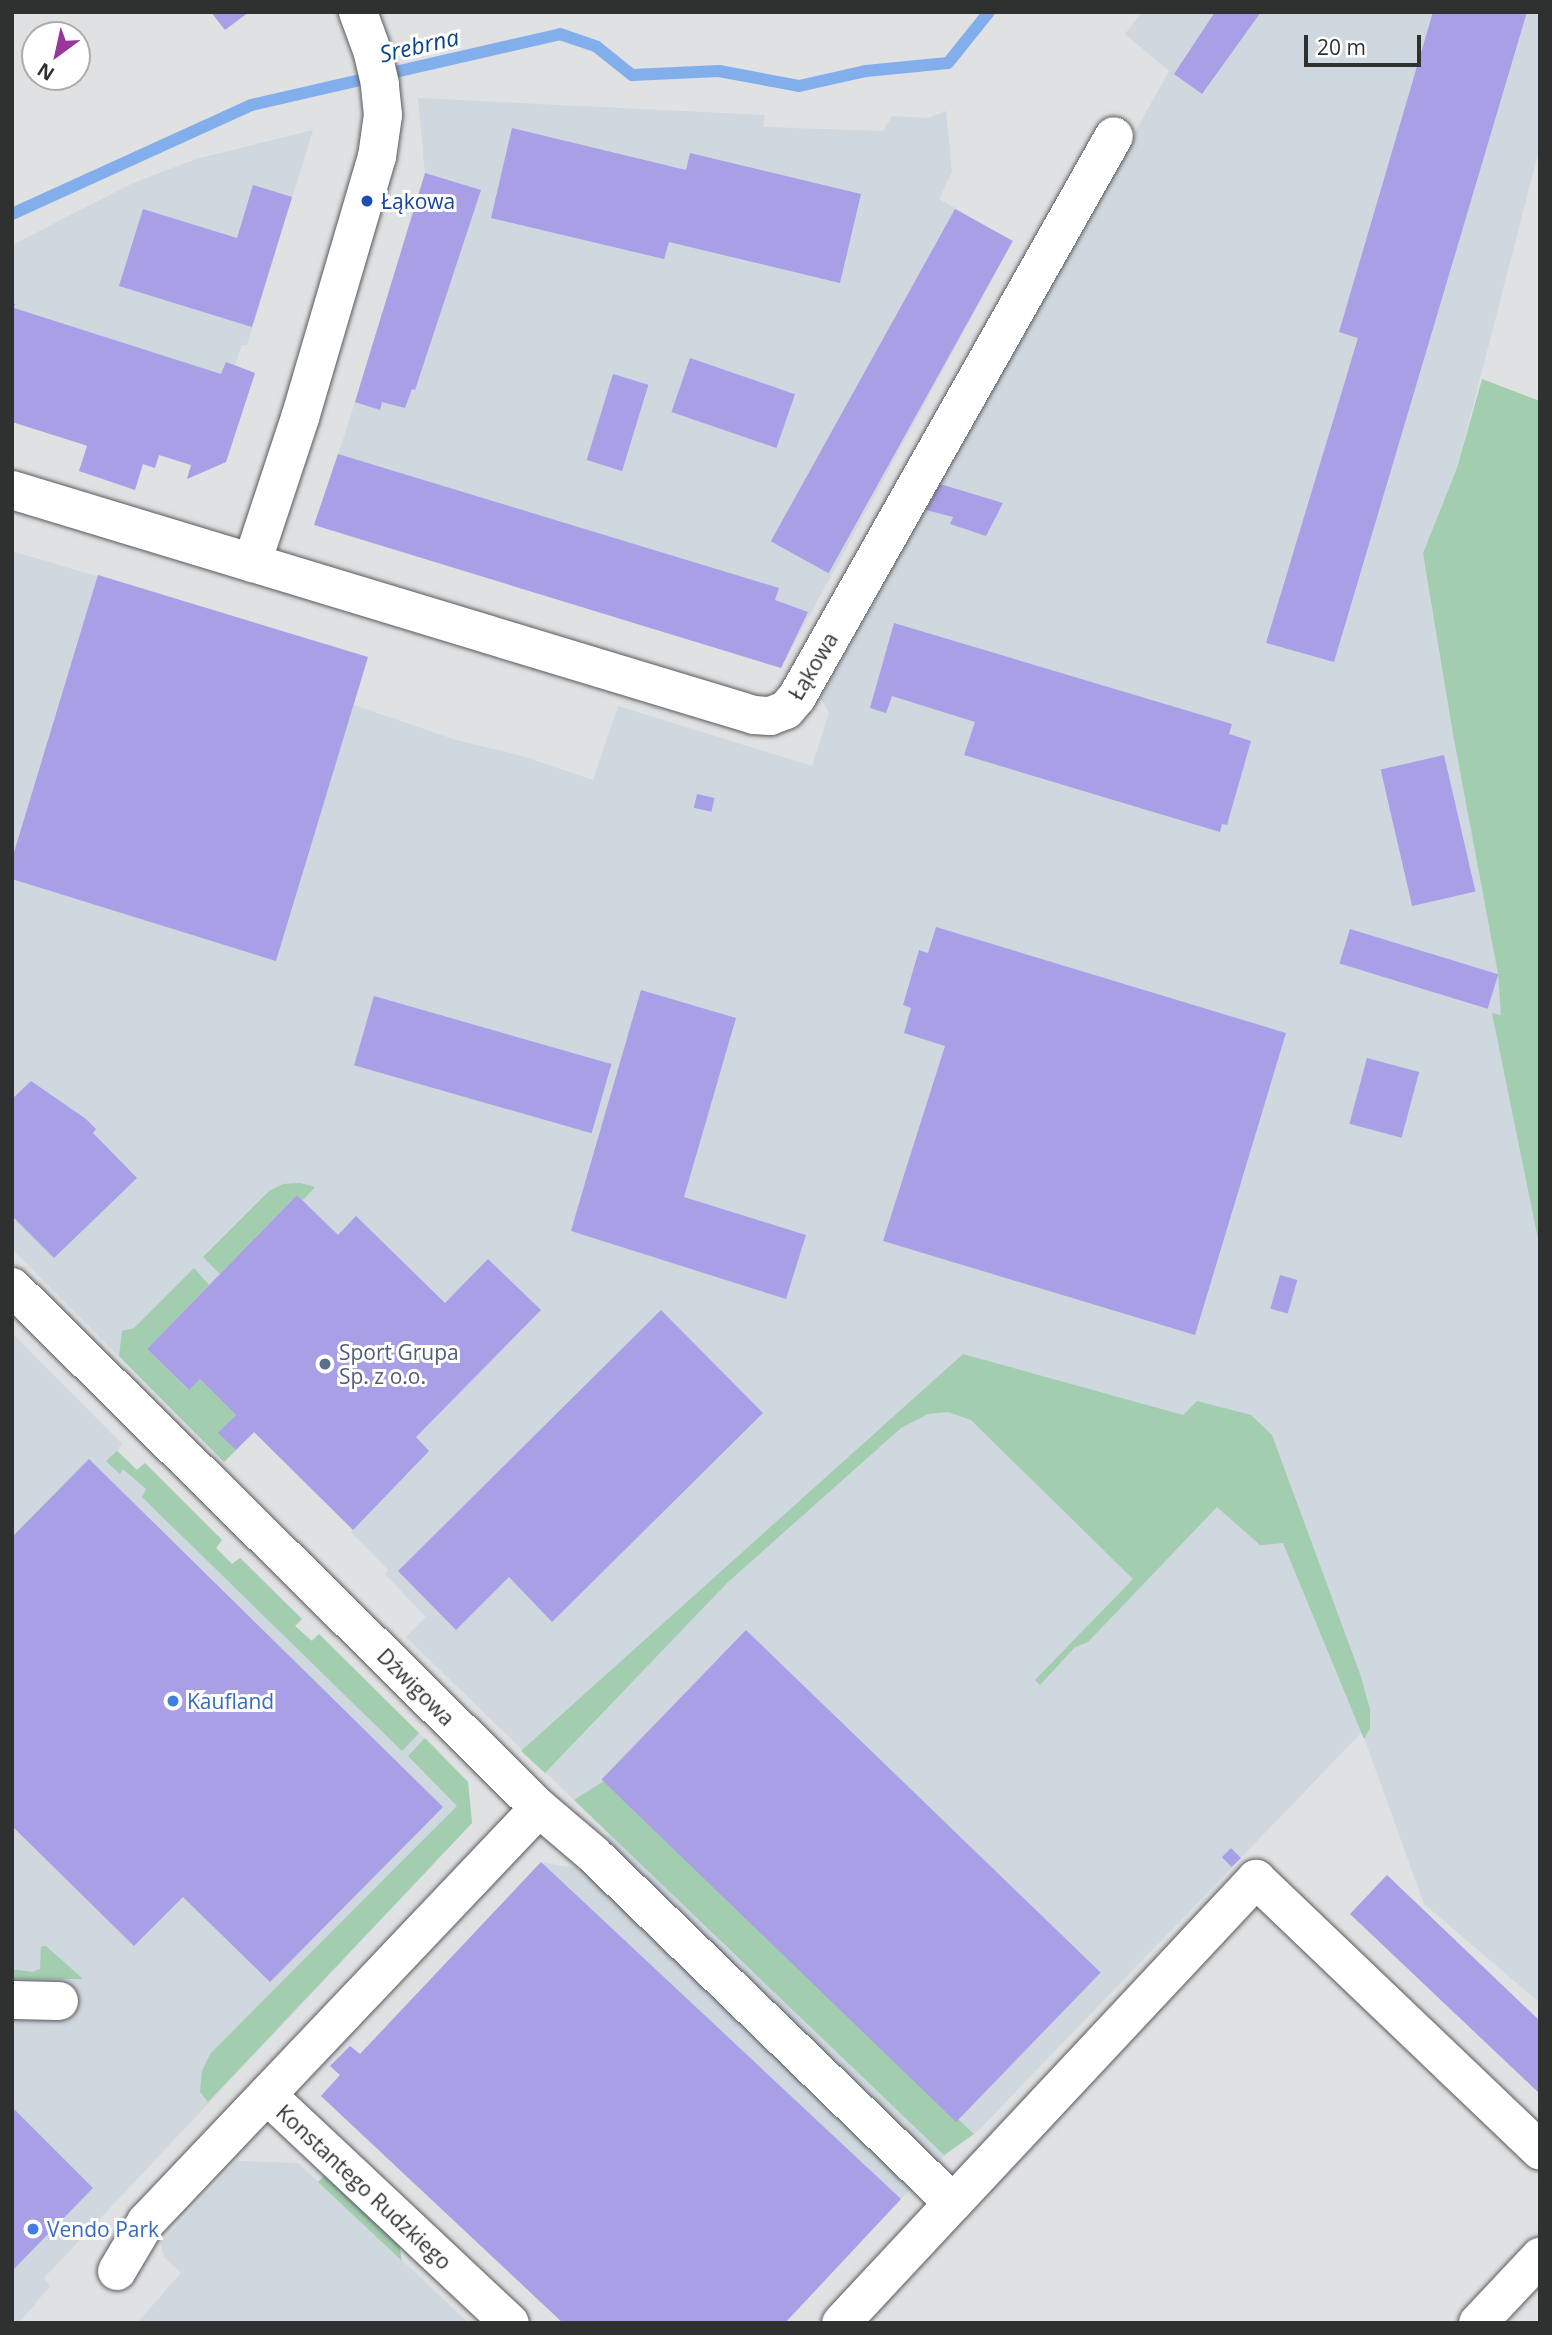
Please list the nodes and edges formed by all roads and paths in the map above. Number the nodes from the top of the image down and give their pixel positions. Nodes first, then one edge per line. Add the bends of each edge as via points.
1 (360, 17) edge
2 (1114, 136) dead end
3 (12, 490) edge
4 (252, 563) junction
5 (12, 1287) edge
6 (539, 1808) junction
7 (12, 2000) edge
8 (59, 2001) dead end
9 (267, 2095) junction
10 (1540, 2150) edge
11 (953, 2203) junction
12 (1540, 2257) edge
13 (117, 2271) dead end
14 (510, 2323) edge
15 (841, 2323) edge
16 (1478, 2323) edge

1 - 4 street via 373,53 383,115 367,201
2 - 4 street, Łąkowa via 786,710 754,715
3 - 4 street, Łąkowa
5 - 6 street, Dźwigowa
6 - 9 street
6 - 11 street, Dźwigowa via 593,1854
7 - 8 street
9 - 13 street, Konstantego Rudzkiego via 146,2222
9 - 14 street, Konstantego Rudzkiego
10 - 11 street via 1256,1879
11 - 15 street
12 - 16 street

